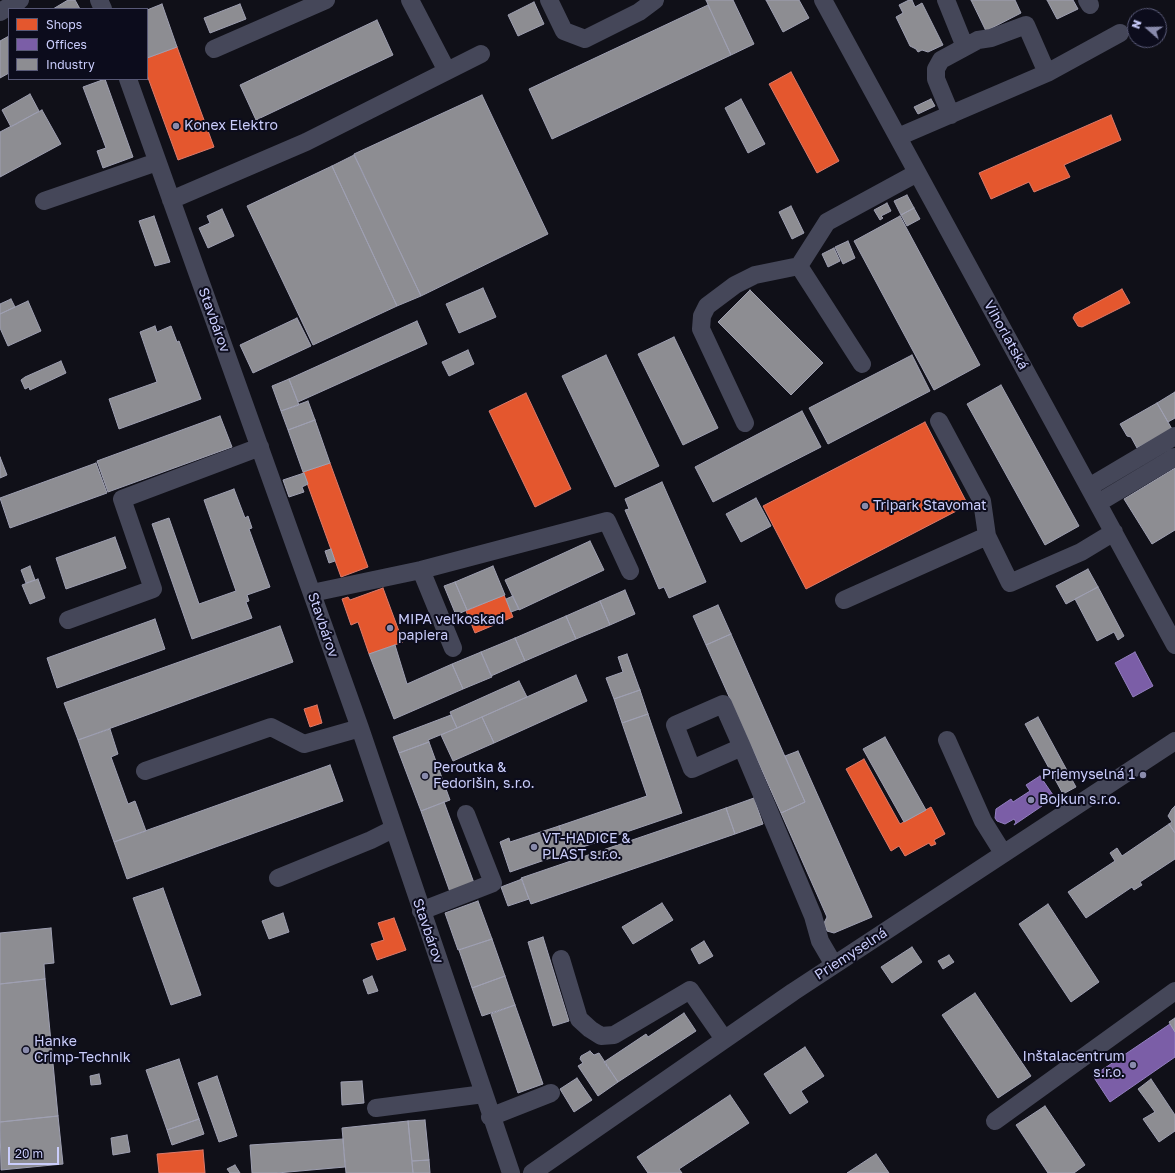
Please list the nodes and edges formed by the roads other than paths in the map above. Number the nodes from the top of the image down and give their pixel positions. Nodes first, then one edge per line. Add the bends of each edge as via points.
1 (20, 0) edge
2 (326, 0) edge
3 (410, 0) edge
4 (549, 0) edge
5 (655, 0) edge
6 (823, 0) edge
7 (946, 0) edge
8 (0, 12) edge
9 (1120, 33) dead end
10 (965, 46) junction
11 (214, 49) dead end
12 (482, 54) dead end
13 (447, 71) junction
14 (1047, 73) junction
15 (128, 80) edge
16 (951, 115) junction
17 (898, 137) junction
18 (157, 162) junction
19 (917, 173) junction
20 (171, 200) junction
21 (44, 202) dead end
22 (799, 266) junction
23 (862, 364) dead end
24 (939, 421) dead end
25 (745, 423) dead end
26 (1175, 436) edge
27 (260, 447) junction
28 (1175, 457) edge
29 (1089, 487) junction
30 (1098, 504) junction
31 (1114, 532) junction
32 (987, 536) junction
33 (421, 570) junction
34 (630, 571) dead end
35 (312, 593) junction
36 (844, 600) dead end
37 (68, 620) dead end
38 (1175, 645) edge
39 (453, 648) dead end
40 (360, 728) junction
41 (947, 740) dead end
42 (1175, 741) edge
43 (742, 747) dead end
44 (145, 771) dead end
45 (466, 814) dead end
46 (393, 829) junction
47 (1003, 853) junction
48 (278, 878) dead end
49 (421, 911) junction
50 (561, 959) dead end
51 (834, 965) junction
52 (1175, 991) edge
53 (724, 1040) junction
54 (551, 1093) dead end
55 (484, 1094) junction
56 (376, 1108) dead end
57 (490, 1117) junction
58 (995, 1121) dead end
59 (510, 1173) edge
60 (532, 1173) edge

1 - 8 street
2 - 11 street
3 - 13 street
4 - 5 street via 564,31 585,39 639,12
6 - 17 street, Vihorlatská
7 - 10 street
9 - 14 street
10 - 14 street via 1026,25
10 - 16 street via 941,60 936,70 936,79
12 - 13 street
13 - 20 street via 306,142
14 - 16 street
15 - 18 street, Stavbárov
16 - 17 street
17 - 19 street, Vihorlatská
18 - 20 street, Stavbárov
18 - 21 street
19 - 22 street via 826,222
19 - 29 street, Vihorlatská
20 - 27 street, Stavbárov
22 - 23 street
22 - 25 street via 755,275 735,285 707,306 702,316 701,329
24 - 32 street via 982,501
26 - 29 street
27 - 35 street, Stavbárov
27 - 37 street via 122,499 153,589
28 - 30 street
29 - 30 street, Vihorlatská
30 - 31 street, Vihorlatská
31 - 32 street via 1081,552 1010,582
31 - 38 street, Vihorlatská
32 - 36 street
33 - 34 street via 607,521
33 - 35 street
33 - 39 street
35 - 40 street, Stavbárov
40 - 44 street via 304,744 270,728
40 - 46 street, Stavbárov
41 - 47 street via 983,821
42 - 47 street, Priemyselná
43 - 51 street via 813,916 820,941
45 - 49 street via 493,883
46 - 48 street
46 - 49 street, Stavbárov
47 - 51 street, Priemyselná
49 - 55 street, Stavbárov
50 - 53 street via 579,1019 601,1036 614,1036 690,990
51 - 53 street, Priemyselná
52 - 58 street
53 - 60 street, Priemyselná
54 - 57 street
55 - 56 street
55 - 57 street, Stavbárov
57 - 59 street, Stavbárov

